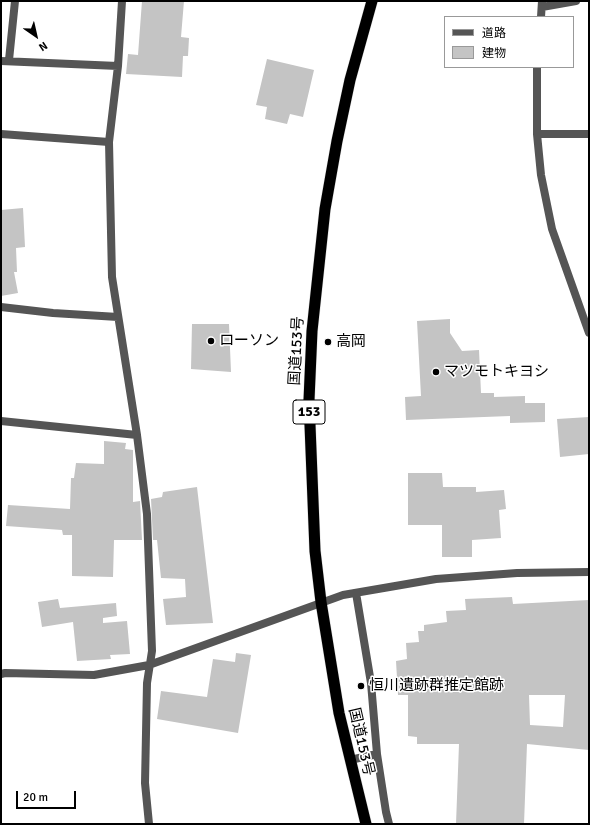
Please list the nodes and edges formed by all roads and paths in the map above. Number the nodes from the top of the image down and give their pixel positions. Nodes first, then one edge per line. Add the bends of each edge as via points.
1 (15, 1) edge
2 (122, 1) edge
3 (372, 1) edge
4 (576, 1) edge
5 (542, 4) edge
6 (541, 16) edge
7 (5, 61) edge
8 (118, 66) junction
9 (537, 68) edge
10 (1, 134) edge
11 (537, 134) junction
12 (589, 134) edge
13 (109, 142) junction
14 (1, 307) edge
15 (118, 317) junction
16 (589, 333) edge
17 (1, 421) edge
18 (137, 435) junction
19 (589, 572) edge
20 (356, 593) junction
21 (321, 602) junction
22 (149, 665) junction
23 (1, 674) edge
24 (377, 754) junction
25 (350, 760) junction
26 (149, 824) edge
27 (366, 824) edge
28 (389, 824) edge

1 - 7 street
2 - 8 street
3 - 21 highway, 国道153号 / 153 via 350,80 337,141 325,209 312,331 309,400 311,469 315,551
4 - 5 street
5 - 6 street
7 - 8 street
8 - 13 street
9 - 11 street
10 - 13 street
11 - 12 street
11 - 16 street via 541,175 552,229
13 - 15 street via 112,277
14 - 15 street
15 - 18 street
17 - 18 street
18 - 22 street via 147,514 152,650
19 - 20 street via 517,573 436,579
20 - 21 street
20 - 24 street via 371,683
21 - 22 street
21 - 25 highway, 国道153号 / 153 via 331,669
22 - 23 street via 94,674
22 - 26 street via 145,783
24 - 25 street
24 - 28 street
25 - 27 highway, 国道153号 / 153

